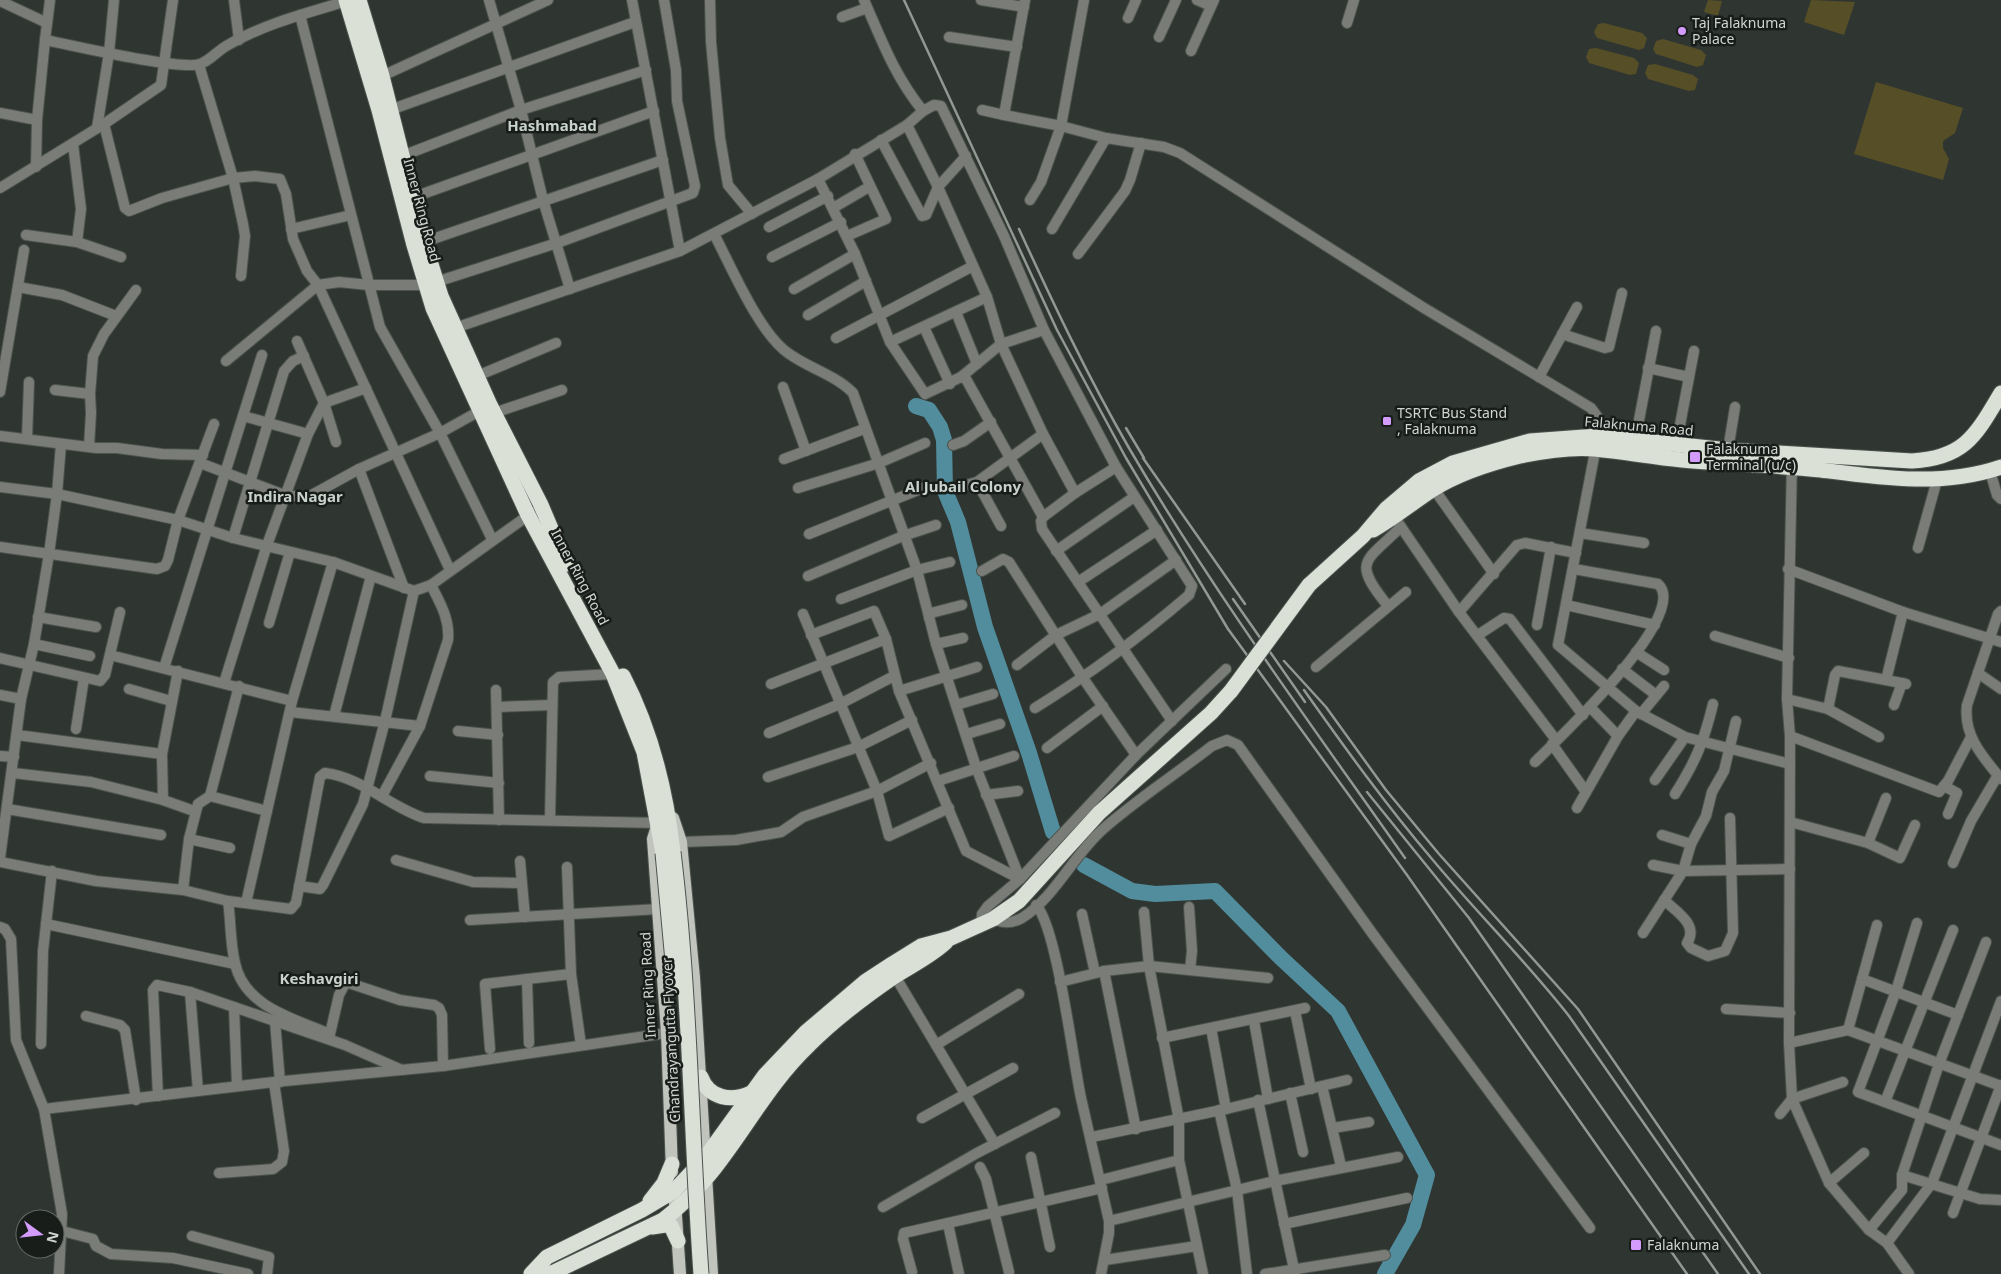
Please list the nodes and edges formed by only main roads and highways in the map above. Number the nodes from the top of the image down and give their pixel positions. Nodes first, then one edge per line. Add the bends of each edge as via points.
1 (351, 0) edge
2 (431, 284) junction
3 (2001, 393) edge
4 (488, 410) junction
5 (1596, 442) junction
6 (1494, 457) junction
7 (1792, 461) junction
8 (1996, 469) edge
9 (1363, 536) junction
10 (668, 804) joint
11 (658, 823) junction
12 (672, 849) junction
13 (951, 938) junction
14 (700, 1077) junction
15 (752, 1094) junction
16 (720, 1150) junction
17 (705, 1158) junction
18 (672, 1164) junction
19 (705, 1181) junction
20 (674, 1191) junction
21 (642, 1210) junction
22 (675, 1210) junction
23 (636, 1233) junction
24 (678, 1241) junction
25 (533, 1273) edge
26 (680, 1274) edge
27 (690, 1274) edge
28 (701, 1274) edge
29 (712, 1274) edge

1 - 2 highway, Inner Ring Road via 379,110
1 - 2 highway, Inner Ring Road via 382,76 414,197
2 - 4 highway, Inner Ring Road via 477,376
2 - 4 highway, Inner Ring Road via 433,308 449,344
3 - 7 highway, Falaknuma Road via 1984,422 1965,444 1934,460
4 - 10 highway, Inner Ring Road via 542,505 560,553 634,697 655,752
4 - 11 highway, Inner Ring Road via 528,515 612,674 644,752
5 - 6 highway, Falaknuma Road via 1549,452
5 - 7 highway, Falaknuma Road via 1635,441 1728,450
5 - 7 highway, Falaknuma Road via 1680,460
6 - 9 highway, Falaknuma Road via 1478,469 1434,489 1398,522
6 - 9 highway, Falaknuma Road via 1453,463 1419,481 1386,509
7 - 8 highway, Falaknuma Road via 1875,477 1937,480
9 - 13 highway, Falaknuma Road, bridge via 1308,585 1231,691 1211,713 1099,813 1019,901
10 - 12 highway, Chandrayangutta Flyover
11 - 12 highway, Chandrayangutta Flyover
11 - 18 main road, Inner Ring Road via 653,839 667,1033
12 - 14 main road via 694,978
12 - 27 highway, Chandrayangutta Flyover, bridge via 682,1147
12 - 28 highway, Chandrayangutta Flyover, bridge via 685,970
13 - 15 highway via 921,946 866,981 785,1052
13 - 16 highway via 869,994 808,1045
14 - 15 highway via 704,1087 720,1096 741,1098
14 - 17 main road
15 - 16 highway
16 - 17 highway
16 - 19 highway
17 - 19 main road
17 - 20 highway
18 - 20 main road, Inner Ring Road
18 - 21 highway via 664,1183
19 - 22 highway
19 - 29 main road
20 - 21 highway
20 - 22 main road, Inner Ring Road
21 - 25 highway via 547,1258
22 - 23 highway via 663,1220
22 - 24 main road
23 - 24 highway via 667,1225 672,1227
23 - 25 highway via 552,1273
24 - 26 main road

